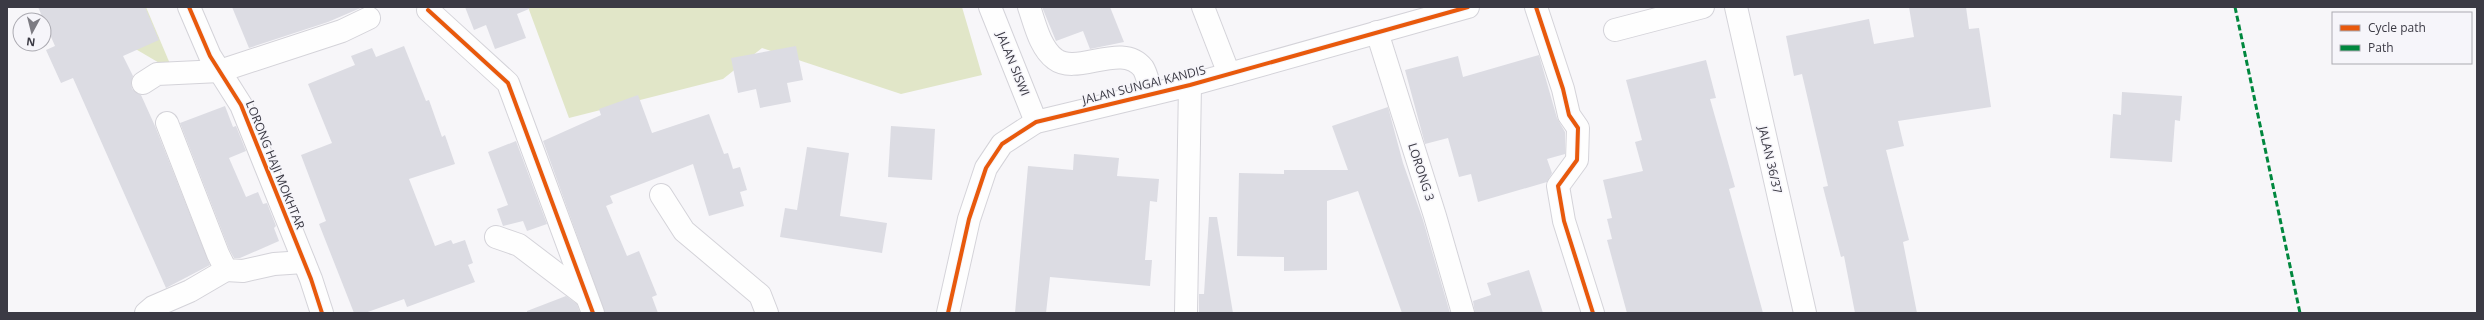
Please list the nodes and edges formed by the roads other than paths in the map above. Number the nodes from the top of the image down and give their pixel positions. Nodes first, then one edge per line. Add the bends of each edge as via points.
1 (189, 7) edge
2 (990, 7) edge
3 (1029, 7) edge
4 (1203, 7) edge
5 (1468, 7) edge
6 (1536, 7) edge
7 (1703, 7) edge
8 (1736, 7) edge
9 (428, 10) dead end
10 (1427, 13) edge
11 (369, 18) dead end
12 (1615, 30) dead end
13 (1377, 32) junction
14 (220, 71) junction
15 (1230, 74) junction
16 (143, 83) dead end
17 (1190, 85) junction
18 (1152, 94) junction
19 (1036, 122) junction
20 (167, 123) dead end
21 (661, 195) dead end
22 (496, 237) dead end
23 (304, 262) junction
24 (226, 270) junction
25 (590, 304) edge
26 (146, 313) edge
27 (322, 313) edge
28 (767, 313) edge
29 (948, 313) edge
30 (1186, 313) edge
31 (1463, 313) edge
32 (1593, 313) edge
33 (1805, 313) edge

1 - 14 street, LORONG HAJI MOKHTAR via 210,56
2 - 19 street, JALAN SISWI
3 - 18 street via 1042,43 1055,59 1068,64 1116,57 1129,60 1142,68
4 - 15 street
5 - 10 street, JALAN SUNGAI KANDIS
6 - 32 street via 1569,115 1578,128 1577,160 1558,186 1564,221
7 - 12 street
8 - 33 street, JALAN 36/37
9 - 25 street via 508,82
10 - 13 street, JALAN SUNGAI KANDIS
11 - 14 street via 342,31
13 - 15 street, JALAN SUNGAI KANDIS
13 - 31 street, LORONG 3
14 - 16 street via 157,74
14 - 23 street, LORONG HAJI MOKHTAR via 241,105
15 - 17 street, JALAN SUNGAI KANDIS
17 - 18 street, JALAN SUNGAI KANDIS
17 - 30 street
18 - 19 street, JALAN SUNGAI KANDIS
19 - 29 street, JALAN SUNGAI KANDIS via 1002,144 986,168 969,219
20 - 24 street
21 - 28 street via 684,230 760,295
22 - 25 street via 519,245
23 - 24 street via 274,264 242,271
23 - 27 street, LORONG HAJI MOKHTAR
24 - 26 street

